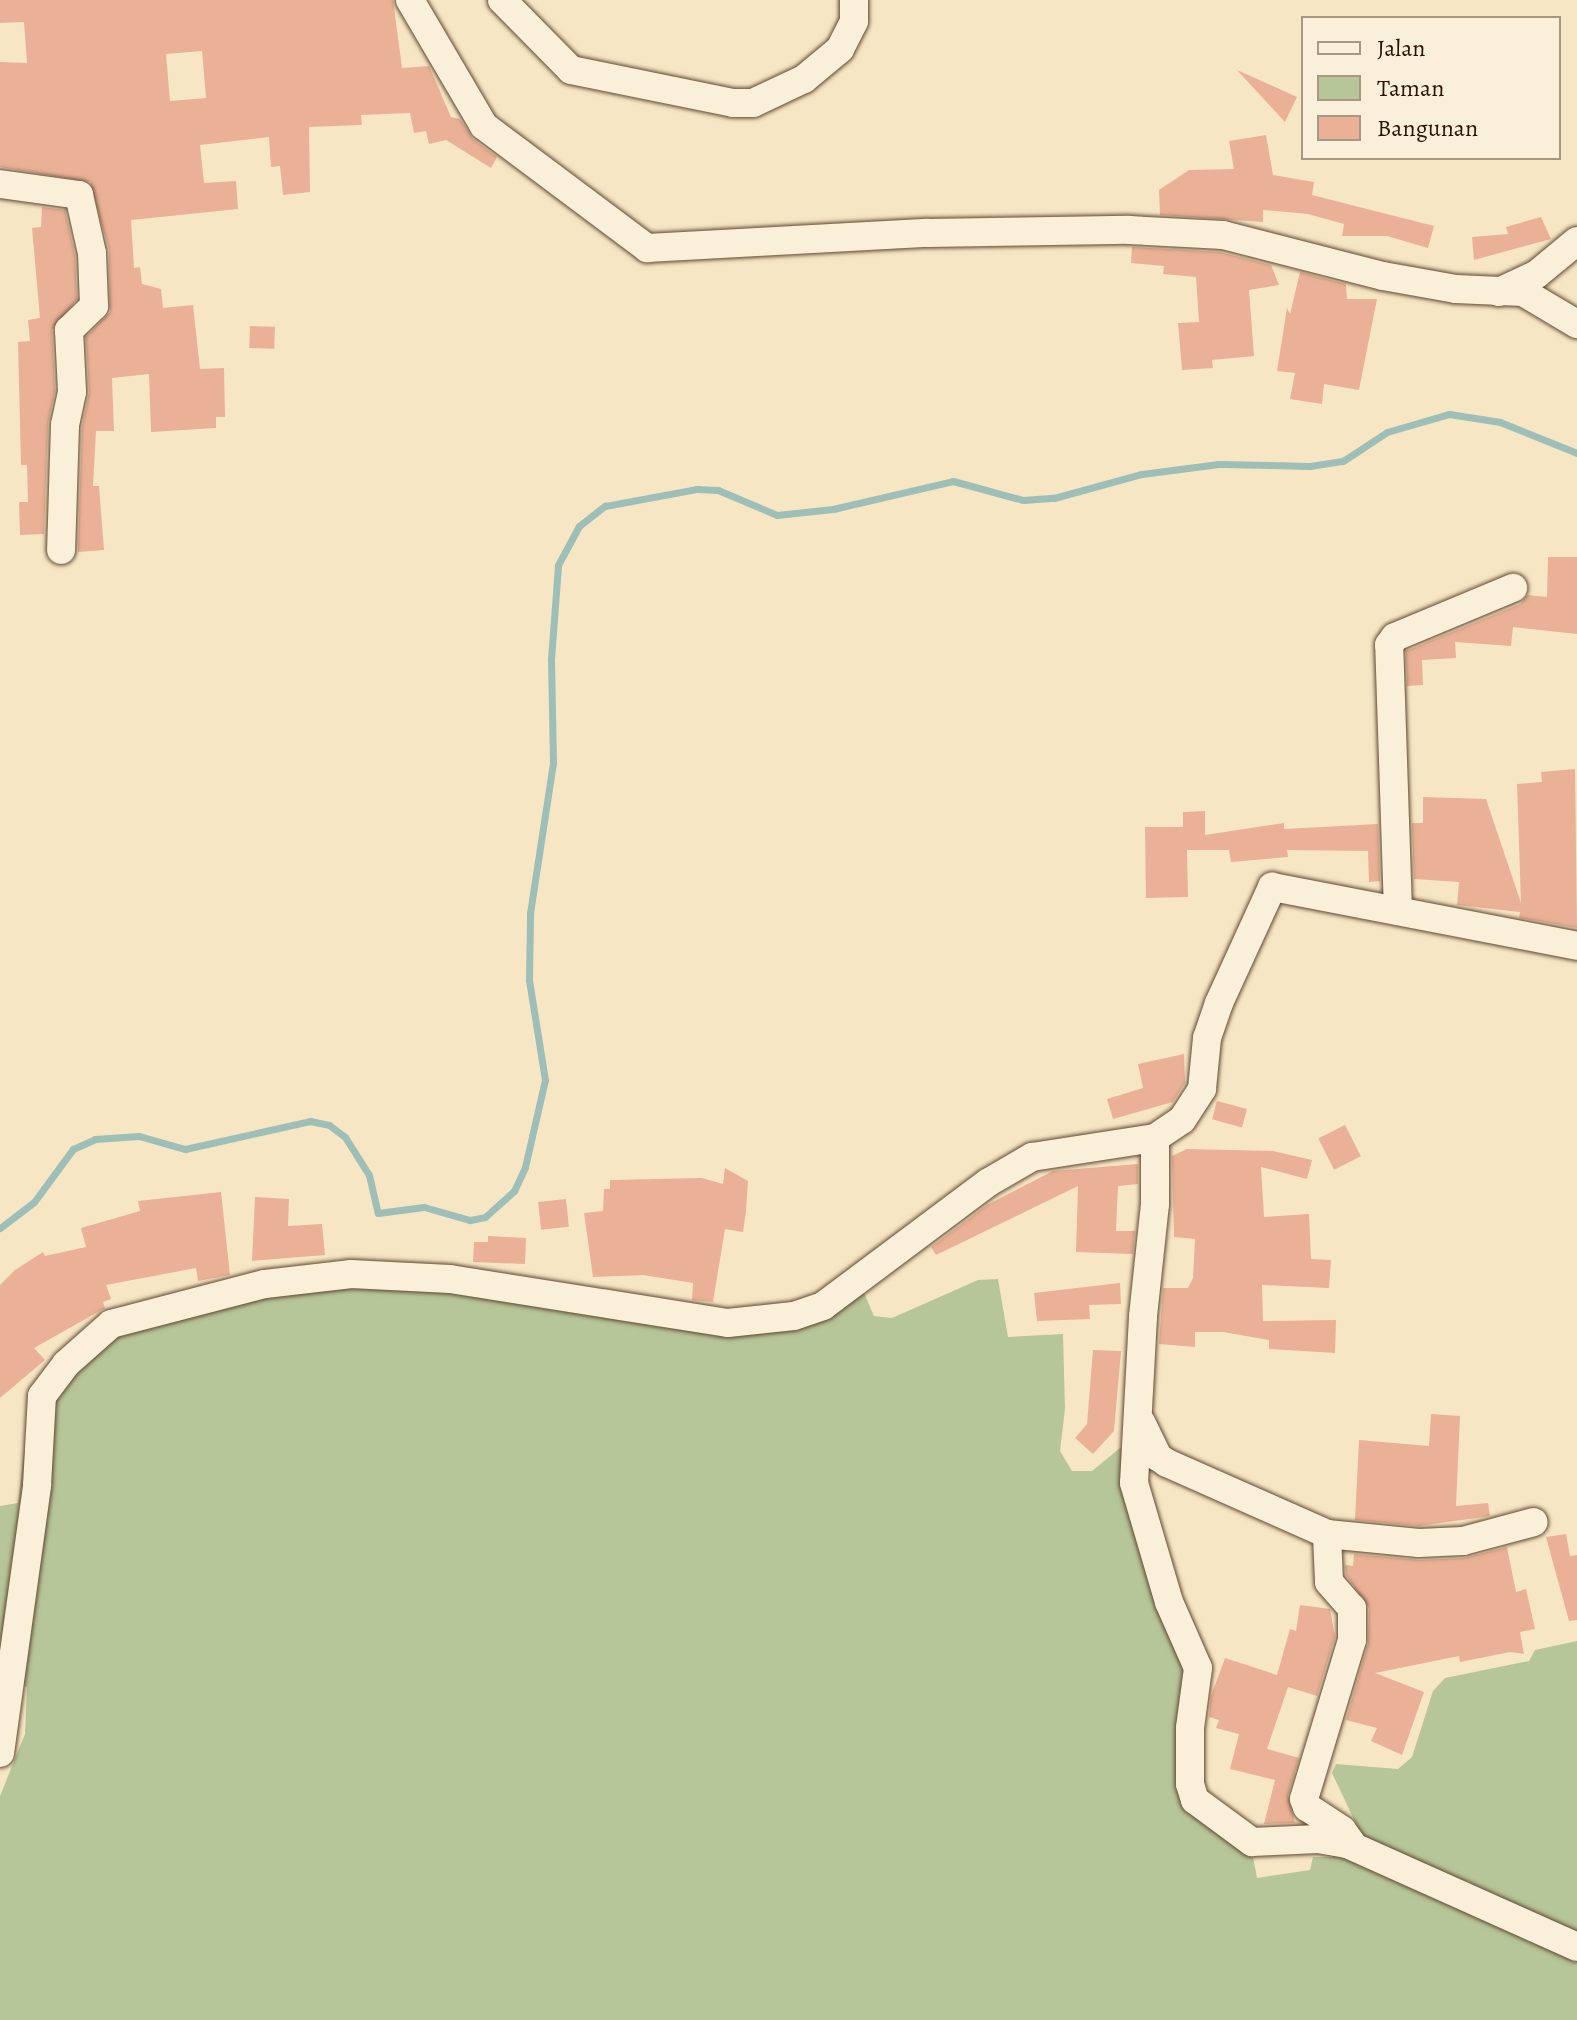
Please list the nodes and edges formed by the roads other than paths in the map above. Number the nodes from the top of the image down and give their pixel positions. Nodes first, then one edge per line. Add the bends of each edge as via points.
1 (410, 0) edge
2 (502, 0) edge
3 (854, 0) edge
4 (0, 184) edge
5 (1577, 241) edge
6 (1499, 292) junction
7 (1577, 324) edge
8 (61, 550) dead end
9 (1513, 588) dead end
10 (1398, 911) junction
11 (1577, 946) edge
12 (1155, 1138) junction
13 (1141, 1421) junction
14 (1534, 1522) dead end
15 (1327, 1534) junction
16 (0, 1753) edge
17 (1355, 1847) junction
18 (1577, 1947) edge

1 - 6 street via 484,126 647,248 928,233 1129,230 1223,235 1383,276
2 - 3 street via 571,70 753,103 804,79 840,49 854,21
4 - 8 street via 79,195 89,231 94,306 69,330 73,383 65,425
5 - 6 street via 1537,274
6 - 7 street via 1540,298
9 - 10 street via 1395,637 1389,645
10 - 11 street
10 - 12 street via 1272,887 1219,1003 1193,1109
12 - 13 street
12 - 16 street via 1032,1157 977,1190 823,1306 770,1321 728,1323 450,1279 351,1274 265,1284 111,1324 66,1364 42,1396 37,1485
13 - 15 street via 1158,1457 1167,1463
13 - 17 street via 1134,1483 1169,1602 1198,1668 1190,1728 1195,1800 1252,1842 1318,1839
14 - 15 street via 1463,1541 1419,1543
15 - 17 street via 1329,1582 1352,1608 1352,1640 1304,1799
17 - 18 street

